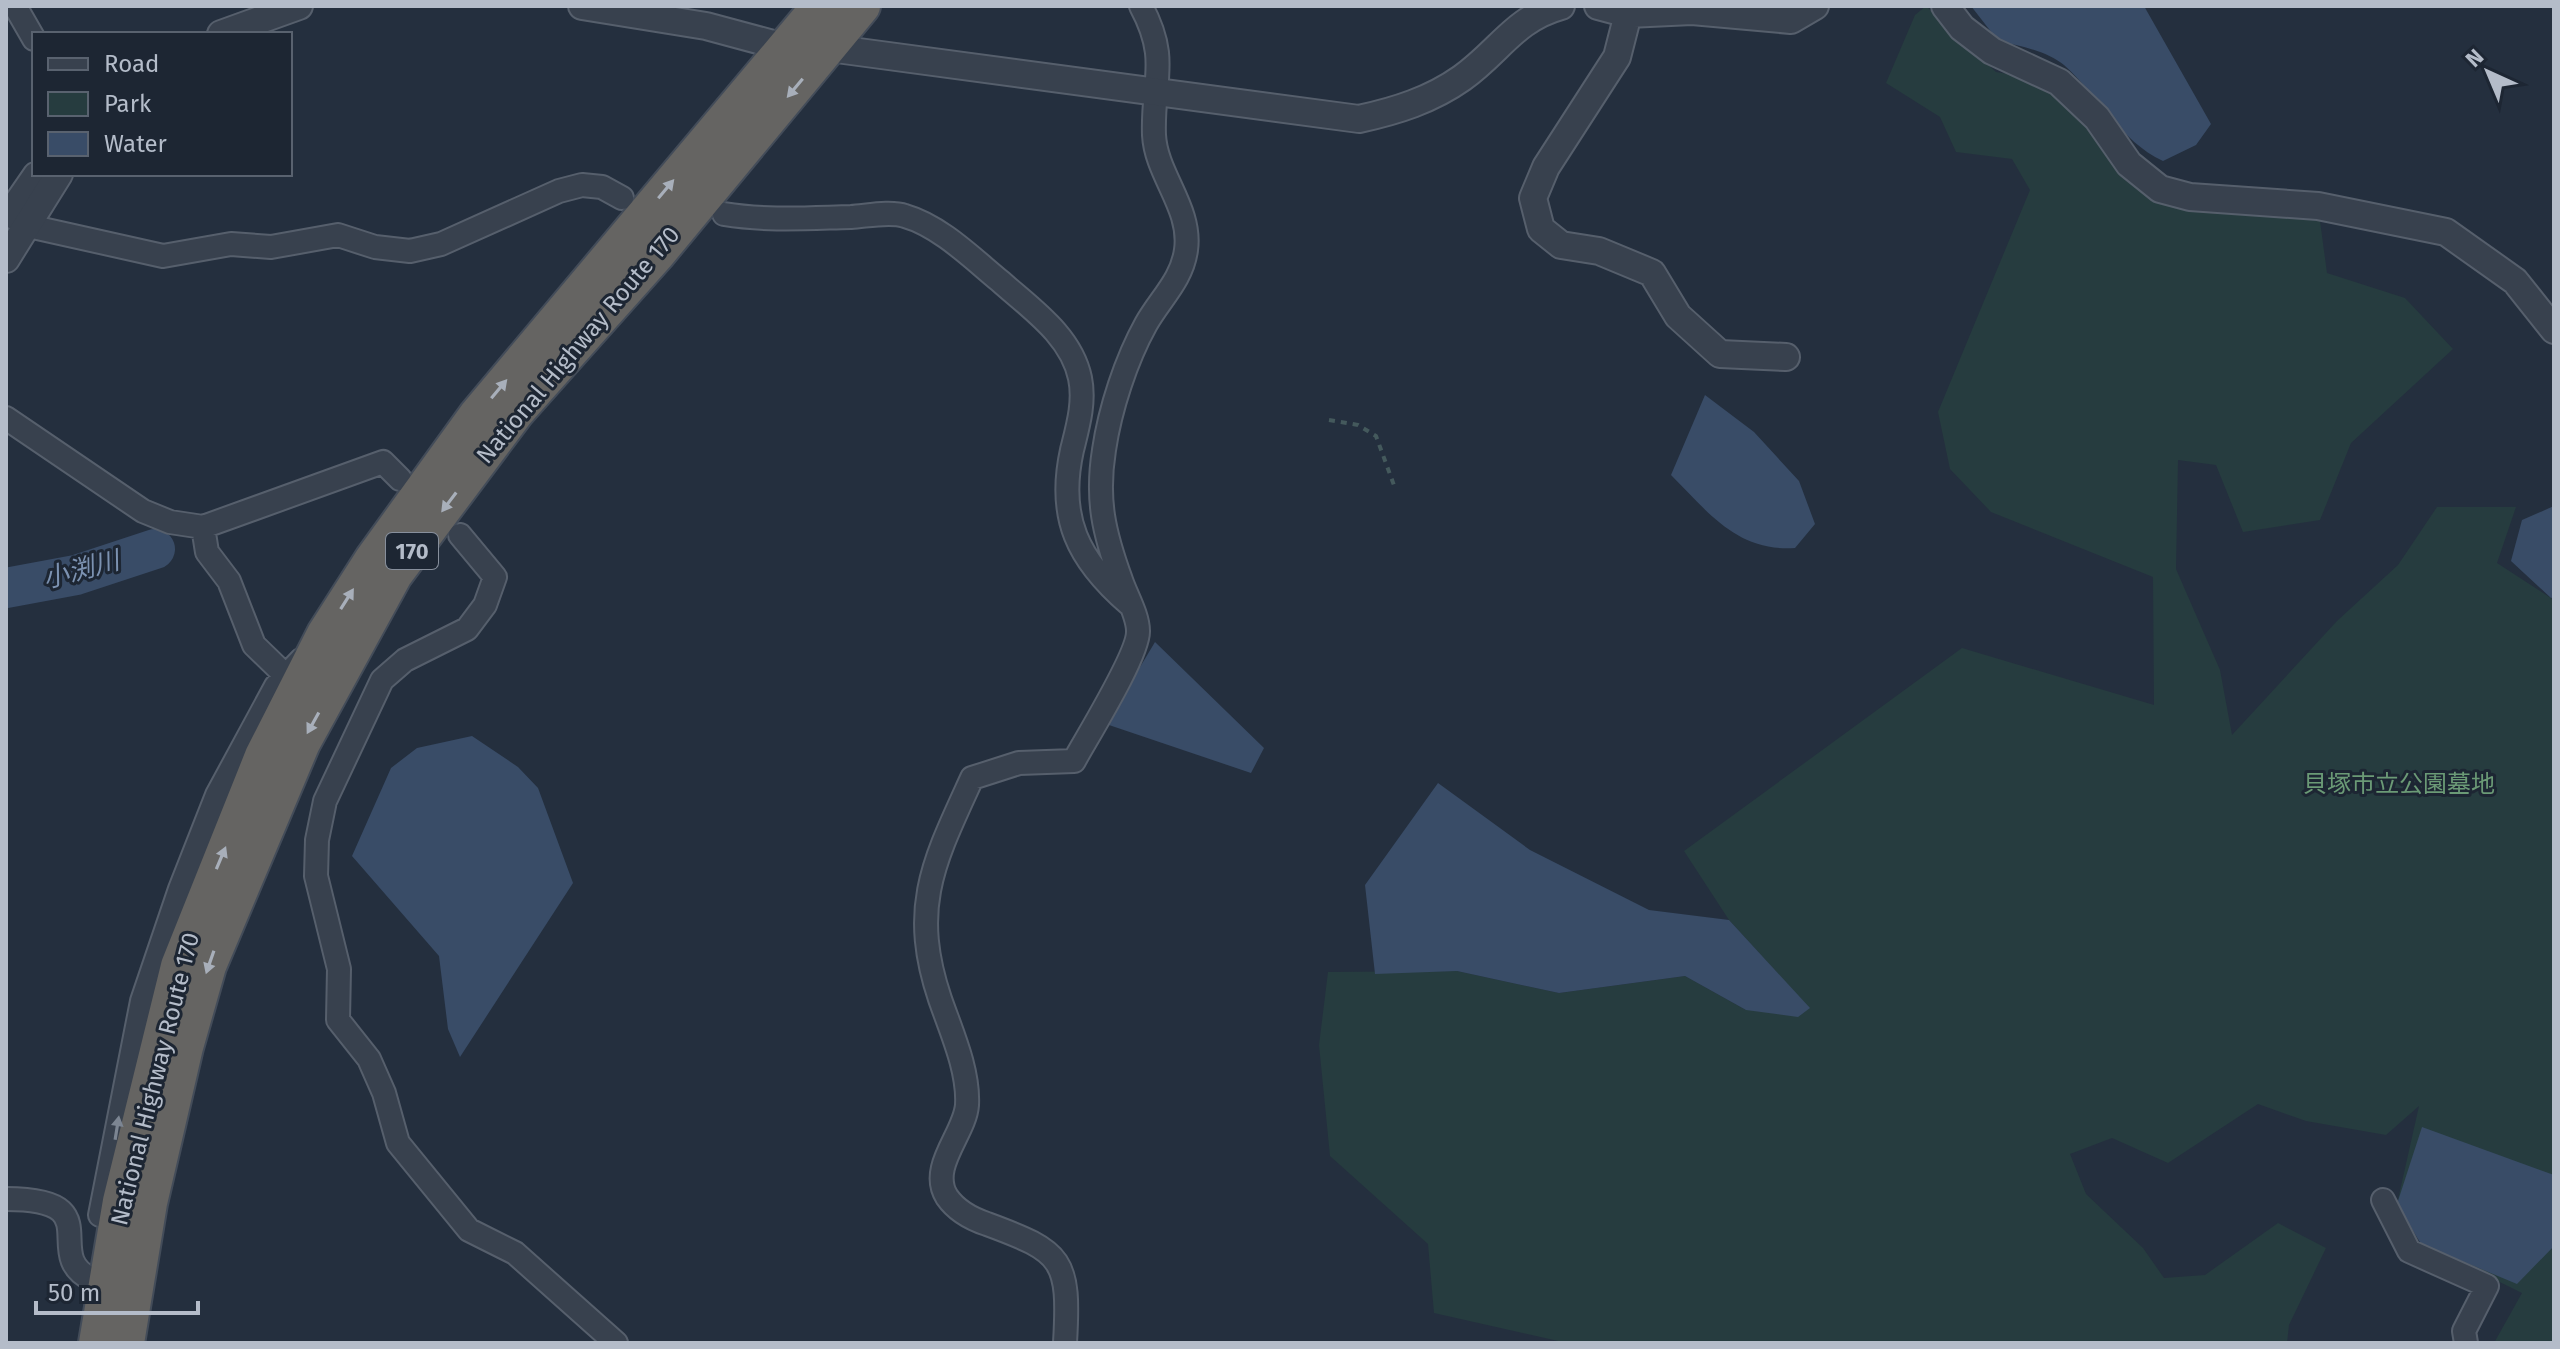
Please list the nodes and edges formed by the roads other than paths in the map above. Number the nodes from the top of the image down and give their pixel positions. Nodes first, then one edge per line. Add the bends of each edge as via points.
1 (15, 6) edge
2 (299, 6) edge
3 (582, 6) edge
4 (820, 6) edge
5 (862, 6) edge
6 (1141, 6) edge
7 (1561, 6) edge
8 (1598, 6) edge
9 (1815, 6) edge
10 (1945, 6) edge
11 (1628, 14) junction
12 (227, 32) edge
13 (32, 36) edge
14 (784, 47) junction
15 (829, 48) junction
16 (1158, 91) junction
17 (34, 176) edge
18 (57, 176) edge
19 (622, 198) dead end
20 (724, 214) dead end
21 (13, 217) edge
22 (6, 259) edge
23 (2554, 330) edge
24 (1786, 357) dead end
25 (6, 418) edge
26 (400, 479) dead end
27 (203, 527) junction
28 (460, 535) dead end
29 (1130, 605) junction
30 (325, 634) junction
31 (286, 676) junction
32 (6, 1199) edge
33 (2383, 1200) dead end
34 (135, 1202) junction
35 (91, 1279) junction
36 (81, 1343) edge
37 (97, 1343) edge
38 (126, 1343) edge
39 (616, 1343) edge
40 (1065, 1343) edge
41 (2466, 1343) edge

1 - 13 street
2 - 12 street
3 - 14 street via 706,26
4 - 14 highway, National Highway Route 170 / 170
5 - 15 highway, National Highway Route 170 / 170
6 - 16 street via 1155,33
7 - 16 street via 1534,14 1462,78 1405,108 1359,119
8 - 11 street
9 - 11 street via 1791,20 1692,11
10 - 23 street via 1962,28 1992,51 2059,82 2097,118 2129,164 2160,189 2190,197 2318,206 2446,232 2515,281
11 - 24 street via 1617,57 1546,167 1533,198 1541,229 1561,245 1599,251 1652,273 1678,316 1720,354
14 - 15 street
30 -> 14 highway, National Highway Route 170 / 170 via 477,415
15 - 16 street
15 -> 34 highway, National Highway Route 170 / 170 via 516,412 394,575 302,743 231,907
16 - 29 street via 1155,150 1177,199 1186,248 1180,273 1146,324 1104,449 1099,509
17 - 21 street
18 - 21 street
19 - 21 street via 602,187 582,185 441,244 410,251 338,235 163,256
20 - 29 street via 762,220 902,215 925,224 977,262 1052,327 1080,377 1081,408 1066,499 1071,522 1084,557
21 - 22 street
25 - 27 street via 143,511
26 - 27 street via 383,462
27 - 31 street via 207,552 229,581 254,645
28 - 39 street via 495,577 485,605 467,629 405,660 382,680 325,801 316,876 339,969 338,1020 369,1059 398,1143 469,1230 515,1253
29 - 40 street via 1139,632 1074,761 1019,763 972,778 938,852 923,919 929,967 962,1070 967,1107 942,1169 946,1196 969,1217 1045,1248 1063,1269
30 - 31 street
34 -> 30 highway, National Highway Route 170 / 170 via 179,966 263,756
35 -> 31 street via 142,1001 217,795
32 - 35 street via 38,1199 58,1207 71,1228 70,1261
33 - 41 street via 2409,1251 2487,1286 2464,1331
34 - 37 highway, National Highway Route 170 / 170
34 - 38 highway, National Highway Route 170 / 170
35 - 36 street

